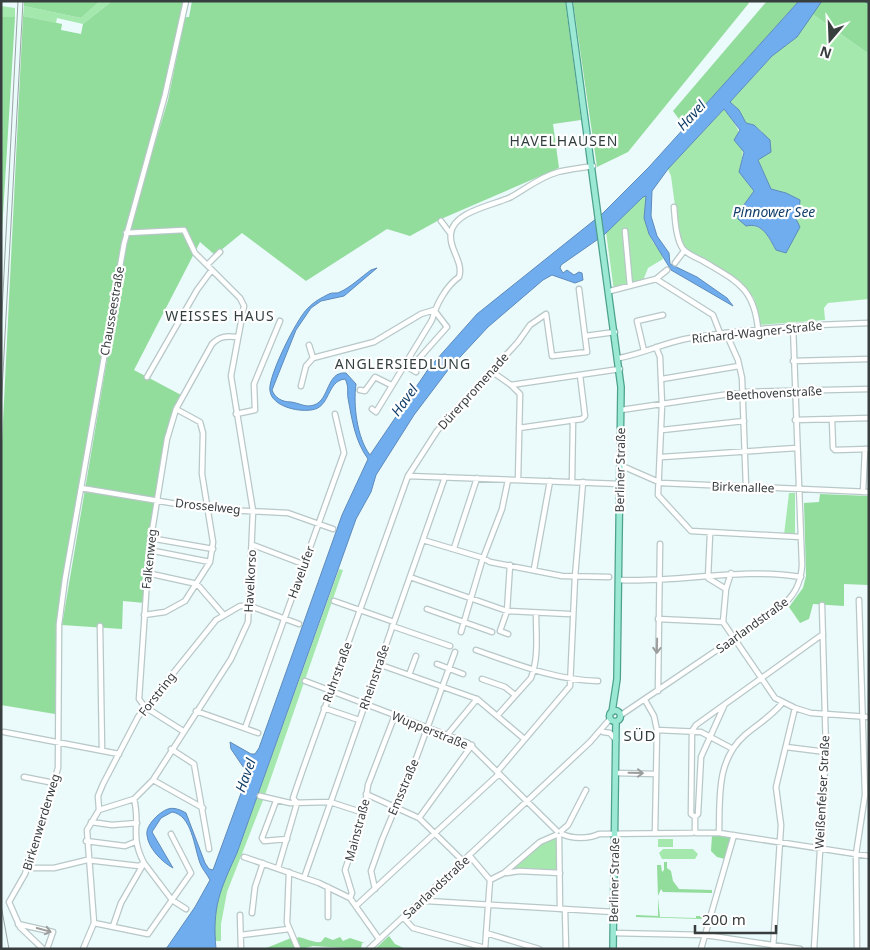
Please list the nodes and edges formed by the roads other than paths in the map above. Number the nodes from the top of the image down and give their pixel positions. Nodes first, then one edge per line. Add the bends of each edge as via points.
1 (186, 1) edge
2 (569, 1) edge
3 (592, 166) junction
4 (674, 207) dead end
5 (441, 221) dead end
6 (625, 232) dead end
7 (450, 233) junction
8 (126, 234) junction
9 (684, 251) junction
10 (220, 252) dead end
11 (675, 263) dead end
12 (207, 265) junction
13 (667, 270) dead end
14 (211, 271) junction
15 (656, 279) junction
16 (630, 286) junction
17 (579, 289) dead end
18 (610, 291) junction
19 (434, 310) junction
20 (663, 315) dead end
21 (280, 321) dead end
22 (869, 323) edge
23 (793, 326) junction
24 (758, 329) junction
25 (615, 332) junction
26 (726, 332) junction
27 (720, 333) junction
28 (585, 336) junction
29 (237, 337) junction
30 (309, 345) dead end
31 (656, 347) junction
32 (644, 351) junction
33 (313, 358) junction
34 (619, 358) junction
35 (869, 359) edge
36 (793, 361) junction
37 (415, 363) dead end
38 (405, 364) junction
39 (739, 366) junction
40 (620, 369) junction
41 (492, 371) junction
42 (416, 372) dead end
43 (580, 375) junction
44 (147, 377) dead end
45 (662, 379) junction
46 (511, 385) junction
47 (301, 386) dead end
48 (391, 386) junction
49 (869, 389) edge
50 (360, 390) dead end
51 (794, 390) junction
52 (743, 392) junction
53 (662, 405) junction
54 (176, 409) junction
55 (372, 410) dead end
56 (621, 410) junction
57 (236, 414) junction
58 (335, 414) dead end
59 (869, 418) edge
60 (832, 419) junction
61 (573, 420) junction
62 (795, 420) junction
63 (744, 421) junction
64 (519, 428) junction
65 (662, 430) junction
66 (797, 448) junction
67 (867, 449) edge
68 (745, 451) junction
69 (662, 457) junction
70 (620, 465) junction
71 (408, 476) junction
72 (445, 477) junction
73 (477, 478) junction
74 (508, 480) junction
75 (518, 480) junction
76 (550, 481) junction
77 (572, 482) junction
78 (583, 482) junction
79 (658, 482) junction
80 (620, 484) junction
81 (746, 487) junction
82 (81, 488) junction
83 (798, 489) junction
84 (863, 492) junction
85 (869, 492) edge
86 (156, 500) junction
87 (207, 509) junction
88 (253, 511) junction
89 (318, 523) junction
90 (333, 529) dead end
91 (710, 534) junction
92 (801, 537) junction
93 (150, 538) junction
94 (423, 540) junction
95 (660, 544) dead end
96 (253, 545) junction
97 (454, 548) junction
98 (213, 549) junction
99 (149, 550) junction
100 (483, 558) junction
101 (210, 562) junction
102 (303, 564) junction
103 (510, 565) junction
104 (534, 569) junction
105 (147, 573) junction
106 (731, 573) junction
107 (609, 576) dead end
108 (410, 577) junction
109 (575, 577) junction
110 (801, 577) junction
111 (708, 578) junction
112 (619, 580) junction
113 (659, 580) junction
114 (197, 584) junction
115 (726, 589) junction
116 (472, 599) junction
117 (334, 600) dead end
118 (859, 600) dead end
119 (822, 605) dead end
120 (250, 606) junction
121 (427, 609) dead end
122 (359, 610) junction
123 (507, 611) junction
124 (536, 613) junction
125 (223, 614) junction
126 (569, 614) dead end
127 (144, 615) junction
128 (284, 618) junction
129 (658, 619) junction
130 (464, 622) junction
131 (723, 622) junction
132 (59, 624) joint
133 (299, 624) dead end
134 (393, 624) junction
135 (100, 626) dead end
136 (461, 632) dead end
137 (492, 632) dead end
138 (508, 634) dead end
139 (823, 634) junction
140 (734, 639) junction
141 (450, 646) dead end
142 (476, 650) dead end
143 (455, 652) dead end
144 (416, 656) dead end
145 (378, 664) junction
146 (437, 664) dead end
147 (449, 668) junction
148 (534, 670) junction
149 (463, 674) dead end
150 (409, 675) junction
151 (482, 678) dead end
152 (761, 678) junction
153 (572, 680) junction
154 (305, 681) dead end
155 (598, 681) dead end
156 (443, 686) junction
157 (330, 690) junction
158 (658, 691) junction
159 (515, 695) junction
160 (477, 699) junction
161 (645, 700) junction
162 (365, 702) junction
163 (783, 702) junction
164 (727, 703) junction
165 (146, 707) junction
166 (324, 708) junction
167 (795, 708) junction
168 (196, 711) junction
169 (617, 712) junction
170 (825, 714) junction
171 (395, 715) junction
172 (497, 716) junction
173 (862, 716) junction
174 (869, 716) edge
175 (359, 720) junction
176 (613, 720) junction
177 (696, 725) junction
178 (245, 728) junction
179 (428, 728) junction
180 (656, 730) junction
181 (681, 730) junction
182 (183, 731) junction
183 (692, 731) junction
184 (4, 732) dead end
185 (258, 732) dead end
186 (603, 732) junction
187 (448, 734) junction
188 (710, 736) junction
189 (522, 737) dead end
190 (616, 740) junction
191 (590, 742) junction
192 (60, 743) junction
193 (472, 745) junction
194 (786, 747) junction
195 (171, 749) junction
196 (733, 749) junction
197 (102, 750) junction
198 (826, 752) junction
199 (119, 754) junction
200 (498, 773) junction
201 (616, 773) junction
202 (656, 774) junction
203 (24, 777) dead end
204 (153, 780) junction
205 (54, 783) junction
206 (586, 790) dead end
207 (366, 794) junction
208 (260, 796) dead end
209 (134, 799) junction
210 (276, 801) junction
211 (330, 802) junction
212 (526, 802) junction
213 (297, 803) junction
214 (395, 806) junction
215 (203, 808) junction
216 (99, 810) junction
217 (364, 813) junction
218 (695, 817) junction
219 (419, 818) junction
220 (91, 822) junction
221 (136, 823) junction
222 (694, 832) junction
223 (435, 833) junction
224 (655, 833) junction
225 (719, 833) junction
226 (172, 834) dead end
227 (559, 834) junction
228 (615, 834) junction
229 (734, 835) junction
230 (287, 839) junction
231 (86, 840) junction
232 (135, 842) junction
233 (780, 842) junction
234 (819, 848) junction
235 (209, 849) dead end
236 (856, 854) junction
237 (469, 855) junction
238 (869, 856) edge
239 (244, 857) dead end
240 (87, 860) junction
241 (463, 861) junction
242 (144, 863) junction
243 (263, 863) junction
244 (27, 868) junction
245 (278, 868) junction
246 (289, 872) junction
247 (504, 873) junction
248 (560, 873) junction
249 (304, 878) junction
250 (490, 880) junction
251 (328, 887) junction
252 (375, 889) junction
253 (350, 898) junction
254 (423, 899) junction
255 (172, 900) junction
256 (356, 905) junction
257 (488, 906) junction
258 (186, 909) dead end
259 (562, 909) junction
260 (614, 912) junction
261 (252, 913) dead end
262 (240, 915) dead end
263 (328, 917) dead end
264 (402, 917) junction
265 (94, 923) junction
266 (18, 924) junction
267 (113, 926) junction
268 (289, 929) junction
269 (486, 933) junction
270 (613, 933) junction
271 (240, 935) junction
272 (705, 935) junction
273 (379, 939) junction
274 (773, 947) edge
275 (485, 948) edge
276 (43, 949) edge
277 (48, 949) edge
278 (84, 949) edge
279 (241, 949) edge
280 (298, 949) edge
281 (368, 949) edge
282 (539, 949) edge
283 (566, 949) edge
284 (613, 949) edge
285 (701, 949) edge
286 (800, 949) edge
287 (814, 949) edge
288 (857, 949) edge

1 - 8 street, Chausseestraße via 169,80
2 - 3 main road, Berliner Straße
3 - 7 street via 537,180 510,197 469,212
3 - 18 main road, Berliner Straße
4 - 9 street
5 - 7 street
6 - 16 street
7 - 19 street via 460,267 459,277 447,287
8 - 12 street, Havelkorso via 184,230 195,253
8 - 82 street, Chausseestraße
9 - 11 street
9 - 24 street via 746,291 753,300
10 - 12 street
12 - 14 street, Havelkorso
13 - 15 street
14 - 29 street, Havelkorso via 240,298 244,306
14 - 44 street
15 - 16 street
15 - 27 street via 713,315
16 - 18 street
17 - 28 street
18 - 25 main road, Berliner Straße
19 - 33 street via 421,314 374,342
19 - 37 street via 447,327
19 - 38 street via 432,320
20 - 32 street via 637,321
21 - 57 street via 254,384 254,410
22 - 23 street, Richard-Wagner-Straße
23 - 24 street, Richard-Wagner-Straße
23 - 36 street, Saarlandstraße
24 - 26 street, Richard-Wagner-Straße
25 - 28 street
25 - 34 main road, Berliner Straße
26 - 27 street, Richard-Wagner-Straße
26 - 39 street
27 - 31 street, Richard-Wagner-Straße
28 - 41 street, Dürerpromenade via 587,352 552,356 546,314 530,325
29 - 54 street, Falkenweg via 224,336 212,344
29 - 57 street, Havelkorso via 231,376
30 - 33 street
31 - 32 street, Richard-Wagner-Straße
31 - 45 street
32 - 34 street, Richard-Wagner-Straße
33 - 47 street via 306,366
34 - 40 main road, Berliner Straße
35 - 36 street
36 - 51 street, Saarlandstraße
38 - 42 street
38 - 48 street
39 - 45 street
39 - 52 street
40 - 43 street
40 - 56 main road, Berliner Straße
41 - 46 street
41 - 71 street, Dürerpromenade via 437,431
43 - 46 street
43 - 61 street via 585,416
45 - 53 street
46 - 64 street via 520,394
48 - 50 street via 375,377 365,392
48 - 55 street via 376,412
49 - 51 street, Beethovenstraße
51 - 52 street, Beethovenstraße
51 - 62 street, Saarlandstraße
52 - 53 street, Beethovenstraße
52 - 63 street
53 - 56 street, Beethovenstraße
53 - 65 street
54 - 86 street, Falkenweg
54 - 87 street via 200,422
56 - 70 main road, Berliner Straße
57 - 88 street, Havelkorso
58 - 89 street, Havelufer via 344,453
59 - 60 street
60 - 62 street
60 - 67 street via 835,450
61 - 64 street
61 - 77 street
62 - 66 street, Saarlandstraße
63 - 65 street
63 - 68 street
64 - 75 street
65 - 69 street
66 - 68 street
66 - 83 street, Saarlandstraße
67 - 84 street
68 - 69 street
68 - 81 street
69 - 79 street
70 - 79 street, Birkenallee
70 - 80 main road, Berliner Straße
71 - 72 street
71 - 122 street, Ruhrstraße
72 - 73 street
72 - 94 street, Rheinstraße
73 - 74 street
73 - 97 street
74 - 75 street
74 - 100 street via 502,509
75 - 76 street
76 - 77 street
76 - 104 street
77 - 78 street
78 - 80 street
78 - 109 street
79 - 81 street, Birkenallee
79 - 91 street via 658,495 691,531
80 - 112 main road, Berliner Straße
81 - 83 street, Birkenallee
82 - 86 street, Drosselweg
82 - 132 street, Chausseestraße
83 - 84 street, Birkenallee
83 - 92 street, Saarlandstraße
84 - 85 street, Birkenallee
86 - 87 street, Drosselweg
86 - 93 street, Falkenweg
87 - 88 street, Drosselweg
87 - 98 street
88 - 89 street, Drosselweg via 288,512
88 - 96 street, Havelkorso
89 - 90 street, Drosselweg
89 - 102 street, Havelufer
91 - 92 street
91 - 111 street
92 - 110 street, Saarlandstraße
93 - 98 street
93 - 99 street, Falkenweg
94 - 97 street
94 - 108 street, Rheinstraße
95 - 113 street
96 - 102 street
96 - 120 street, Havelkorso
97 - 100 street
98 - 101 street
99 - 101 street
99 - 105 street, Falkenweg
100 - 103 street
100 - 116 street
101 - 114 street
102 - 128 street, Havelufer
103 - 104 street
103 - 123 street
104 - 109 street
105 - 114 street
105 - 127 street, Falkenweg
106 - 110 street
106 - 111 street
106 - 115 street
107 - 109 street
108 - 116 street
108 - 134 street, Rheinstraße
109 - 153 street
110 - 140 street, Saarlandstraße via 787,602
111 - 113 street
111 - 115 street
112 - 113 street
112 - 169 main road, Berliner Straße
113 - 129 street
114 - 125 street
114 - 127 street via 185,601 175,608
115 - 131 street
116 - 123 street
116 - 130 street
117 - 122 street
118 - 173 street
119 - 139 street, Weißenfelser Straße
120 - 125 street, Forstring via 240,606
120 - 128 street
120 - 168 street, Havelkorso via 248,622 231,659
121 - 130 street
122 - 134 street
122 - 157 street, Ruhrstraße
123 - 124 street
123 - 138 street via 500,631
124 - 126 street
124 - 148 street
125 - 165 street, Forstring
127 - 165 street, Falkenweg via 138,691 139,699
128 - 133 street
128 - 178 street, Havelufer
129 - 131 street
129 -> 158 street
130 - 136 street
130 - 137 street
131 - 140 street
132 - 192 street, Birkenwerderweg
134 - 141 street
134 - 145 street, Rheinstraße
135 - 197 street
139 - 152 street
139 - 170 street, Weißenfelser Straße
140 - 152 street
140 - 158 street, Saarlandstraße
142 - 148 street
143 - 147 street, Emsstraße
144 - 150 street
145 - 150 street
145 - 162 street, Rheinstraße
146 - 147 street
147 - 149 street
147 - 156 street, Emsstraße
148 - 153 street
148 - 159 street
150 - 156 street
151 - 159 street via 505,687
152 - 163 street via 775,698
152 - 164 street
153 - 155 street
153 - 200 street via 560,700
154 - 157 street, Wupperstraße
156 - 160 street
156 - 179 street, Emsstraße
157 - 162 street, Wupperstraße
157 - 166 street, Ruhrstraße
158 - 161 street, Saarlandstraße
159 - 172 street
160 - 172 street
160 - 187 street
161 - 169 street, Saarlandstraße
161 - 180 street via 654,716
162 - 171 street, Wupperstraße
162 - 175 street, Rheinstraße
163 - 167 street
163 - 196 street via 743,736
164 - 177 street
164 - 188 street
165 - 182 street
165 - 199 street, Forstring
166 - 175 street
166 - 213 street, Ruhrstraße via 293,798
167 - 170 street
167 - 194 street
168 - 178 street
168 - 182 street, Havelkorso
169 - 176 main road, Berliner Straße
169 - 176 main road via 620,720
170 - 173 street
170 - 198 street, Weißenfelser Straße
171 - 179 street, Wupperstraße
171 - 207 street, Mainstraße
172 - 189 street
173 - 174 street
173 - 236 street via 865,802
175 - 211 street, Rheinstraße
176 - 186 street, Saarlandstraße
176 - 190 main road, Berliner Straße
176 - 191 street, Saarlandstraße
177 - 181 street
177 - 183 street
178 - 185 street
179 - 187 street, Wupperstraße
179 - 214 street, Emsstraße
180 - 181 street
180 - 202 street
181 - 183 street
182 - 195 street, Havelkorso
183 - 188 street
183 - 218 street via 691,814
184 - 192 street
186 - 190 street via 612,734
186 - 191 street, Saarlandstraße
187 - 193 street, Wupperstraße
188 - 196 street
188 - 218 street via 700,763 698,814
190 - 201 main road, Berliner Straße
191 - 212 street, Saarlandstraße
192 - 197 street
192 - 205 street, Birkenwerderweg
193 - 200 street, Wupperstraße
193 - 219 street
194 - 198 street
194 - 233 street via 776,787
195 - 204 street, Havelkorso
195 - 215 street via 194,764
196 - 225 street via 720,778
197 - 199 street
198 - 234 street, Weißenfelser Straße
199 - 216 street, Forstring via 98,796
200 - 212 street, Wupperstraße
200 - 223 street
201 -> 202 street
201 - 228 main road, Berliner Straße
202 - 224 street
203 - 205 street
204 - 209 street, Havelkorso
204 - 215 street
205 - 244 street, Birkenwerderweg
206 - 227 street via 568,825
207 - 214 street
207 - 217 street, Mainstraße
208 - 210 street
209 - 216 street, Havelkorso
209 - 221 street via 138,814
210 - 213 street
210 - 230 street via 262,838 264,841
211 - 213 street
211 - 217 street
211 - 249 street, Rheinstraße
212 - 227 street, Wupperstraße
212 - 237 street, Saarlandstraße
213 - 230 street, Ruhrstraße
214 - 219 street
214 - 252 street, Emsstraße via 371,871
215 - 235 street
216 - 220 street
217 - 253 street, Mainstraße via 345,870 352,893
218 - 222 street
219 - 223 street
220 - 221 street via 112,826
220 - 231 street via 86,830
221 - 232 street
222 - 224 street
222 - 225 street
223 - 241 street
223 - 252 street
224 - 228 street
225 - 229 street
226 - 255 street via 191,873
227 - 228 street via 586,837
227 - 247 street via 540,842
227 - 248 street
228 - 260 main road, Berliner Straße
229 - 233 street
229 - 272 street
230 - 245 street, Ruhrstraße
231 - 232 street via 125,846
231 - 240 street
232 - 242 street
233 - 234 street
233 - 274 street
234 - 236 street
234 - 287 street, Weißenfelser Straße
236 - 238 street
236 - 288 street
237 - 241 street, Saarlandstraße
237 - 250 street
239 - 243 street
240 - 242 street via 139,866
240 - 244 street via 54,868
240 - 265 street
241 - 254 street, Saarlandstraße
242 - 255 street
242 - 267 street via 120,903
243 - 245 street
243 - 261 street via 255,887
244 - 266 street, Birkenwerderweg via 9,902
245 - 246 street
246 - 249 street
246 - 268 street via 286,912
247 - 248 street
247 - 250 street
248 - 259 street
249 - 251 street
250 - 257 street
251 - 253 street
251 - 263 street
252 - 256 street
253 - 256 street
254 - 257 street
254 - 264 street, Saarlandstraße
255 - 258 street
255 - 267 street via 148,934
256 - 273 street
257 - 259 street
257 - 269 street
259 - 260 street
259 - 283 street
260 - 270 main road, Berliner Straße
262 - 271 street
264 - 273 street, Saarlandstraße
264 - 275 street via 413,928
265 - 267 street
265 - 278 street
266 - 276 street
266 -> 277 street via 52,932
268 - 271 street
268 - 280 street
269 - 275 street
269 - 282 street
270 - 272 street
270 - 284 main road, Berliner Straße
271 - 279 street
272 - 274 street
272 - 285 street
273 - 281 street, Saarlandstraße
274 - 286 street

